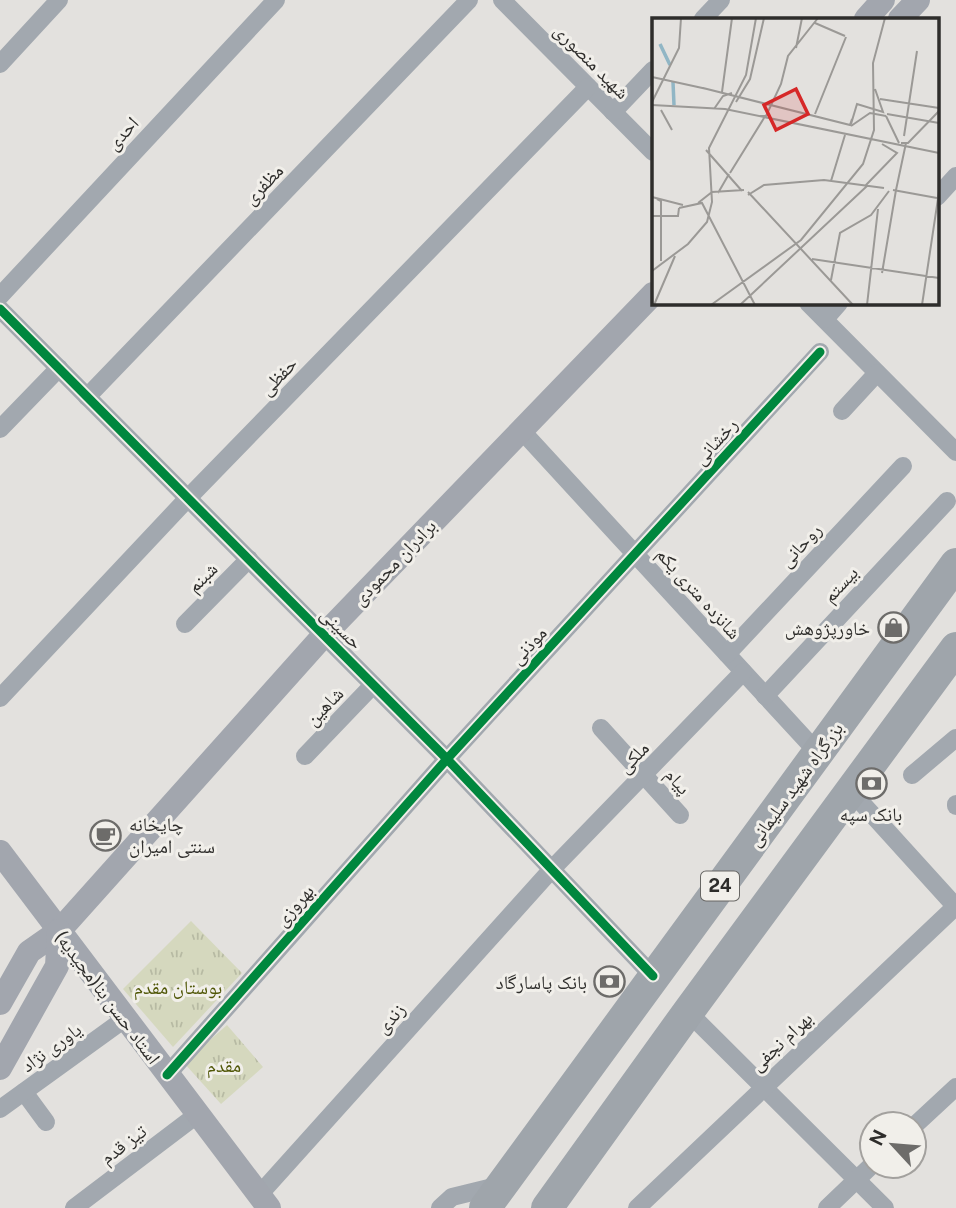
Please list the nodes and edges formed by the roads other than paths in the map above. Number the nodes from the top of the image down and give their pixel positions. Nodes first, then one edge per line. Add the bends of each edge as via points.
1 (58, 0) edge
2 (276, 0) edge
3 (469, 0) edge
4 (502, 0) edge
5 (721, 0) edge
6 (883, 0) edge
7 (918, 0) edge
8 (704, 18) edge
9 (867, 18) edge
10 (901, 18) edge
11 (0, 64) edge
12 (652, 71) edge
13 (588, 87) junction
14 (613, 112) junction
15 (652, 151) edge
16 (956, 176) edge
17 (939, 195) edge
18 (652, 295) edge
19 (0, 296) edge
20 (809, 304) edge
21 (838, 304) edge
22 (0, 309) edge
23 (825, 319) junction
24 (820, 352) dead end
25 (59, 368) junction
26 (877, 373) junction
27 (87, 397) junction
28 (842, 411) dead end
29 (0, 429) edge
30 (522, 430) junction
31 (956, 452) edge
32 (903, 466) dead end
33 (188, 498) junction
34 (947, 501) dead end
35 (635, 554) junction
36 (248, 559) junction
37 (956, 564) edge
38 (185, 624) dead end
39 (324, 635) junction
40 (956, 648) edge
41 (727, 654) junction
42 (743, 672) junction
43 (373, 685) junction
44 (765, 696) junction
45 (0, 698) edge
46 (601, 728) dead end
47 (956, 738) edge
48 (818, 754) junction
49 (305, 756) dead end
50 (447, 759) junction
51 (644, 775) junction
52 (912, 775) dead end
53 (850, 790) junction
54 (680, 815) dead end
55 (0, 852) edge
56 (552, 869) junction
57 (956, 907) edge
58 (59, 931) junction
59 (29, 952) junction
60 (0, 974) edge
61 (653, 976) junction
62 (0, 1003) edge
63 (688, 1012) junction
64 (126, 1018) junction
65 (0, 1068) edge
66 (167, 1075) junction
67 (764, 1086) junction
68 (956, 1087) edge
69 (24, 1092) junction
70 (0, 1110) edge
71 (928, 1113) edge
72 (198, 1114) junction
73 (46, 1122) dead end
74 (856, 1180) junction
75 (494, 1196) edge
76 (264, 1202) edge
77 (74, 1208) edge
78 (440, 1208) edge
79 (547, 1208) edge
80 (637, 1208) edge
81 (827, 1208) edge
82 (885, 1208) edge

1 - 11 street
2 - 19 street, احدی
3 - 27 street, مظفری
4 - 13 street, شهید منصوری
5 - 8 street
6 - 9 main road
7 - 10 main road
12 - 14 street
13 - 14 street, شهید منصوری
13 - 33 street, حفظی
14 - 15 street, شهید منصوری
16 - 17 street
18 - 30 main road, برادران محمودی
20 - 23 street
21 - 23 street
22 - 25 street, حسینی
23 - 26 street
24 - 35 street, رخشانی
25 - 27 street, حسینی
25 - 29 street
26 - 28 street
26 - 31 street
27 - 33 street, حسینی
30 - 35 street, شانزده متری یکم
30 - 39 main road, برادران محمودی
32 - 41 street, روحانی
33 - 36 street, حسینی
33 - 45 street, حفظی
34 - 44 street, بیستم
35 - 41 street, شانزده متری یکم
35 - 50 street, موذنی
36 - 38 street, شبنم
36 - 39 street, حسینی
37 - 48 highway, بزرگراه شهید سلیمانی / 24
39 - 43 street, حسینی
39 - 58 main road, برادران محمودی
40 - 53 highway, 24
41 - 42 street, شانزده متری یکم
42 - 44 street, شانزده متری یکم
42 - 51 street, ملکی
43 - 49 street, شاهین
43 - 50 street, حسینی
44 - 48 street, شانزده متری یکم
46 - 51 street
47 - 52 street
48 - 61 highway, بزرگراه شهید سلیمانی / 24
50 - 56 street, حسینی
50 - 66 street, بهروزی
51 - 54 street, پیام
51 - 56 street, ملکی
53 - 57 street
53 - 63 highway, 24
55 - 58 main road, استاد حسن بنا(مجیدیه)
56 - 61 street, حسینی
56 - 76 street, زندی
57 - 67 street, بهرام نجفی
58 - 59 main road, برادران محمودی
58 - 64 main road, استاد حسن بنا(مجیدیه)
58 - 65 main road via 57,967
59 - 60 street
59 - 62 main road
61 - 75 highway, بزرگراه شهید سلیمانی / 24
63 - 67 street
63 - 79 highway, 24
64 - 66 main road, استاد حسن بنا(مجیدیه)
64 - 69 street, یاوری نژاد
66 - 72 main road, استاد حسن بنا(مجیدیه)
67 - 74 street
67 - 80 street, بهرام نجفی
68 - 71 street
69 - 70 street, یاوری نژاد
69 - 73 street
72 - 76 main road, استاد حسن بنا(مجیدیه)
72 - 77 street, تیز قدم
74 - 81 street
74 - 82 street
75 - 78 street via 452,1197

